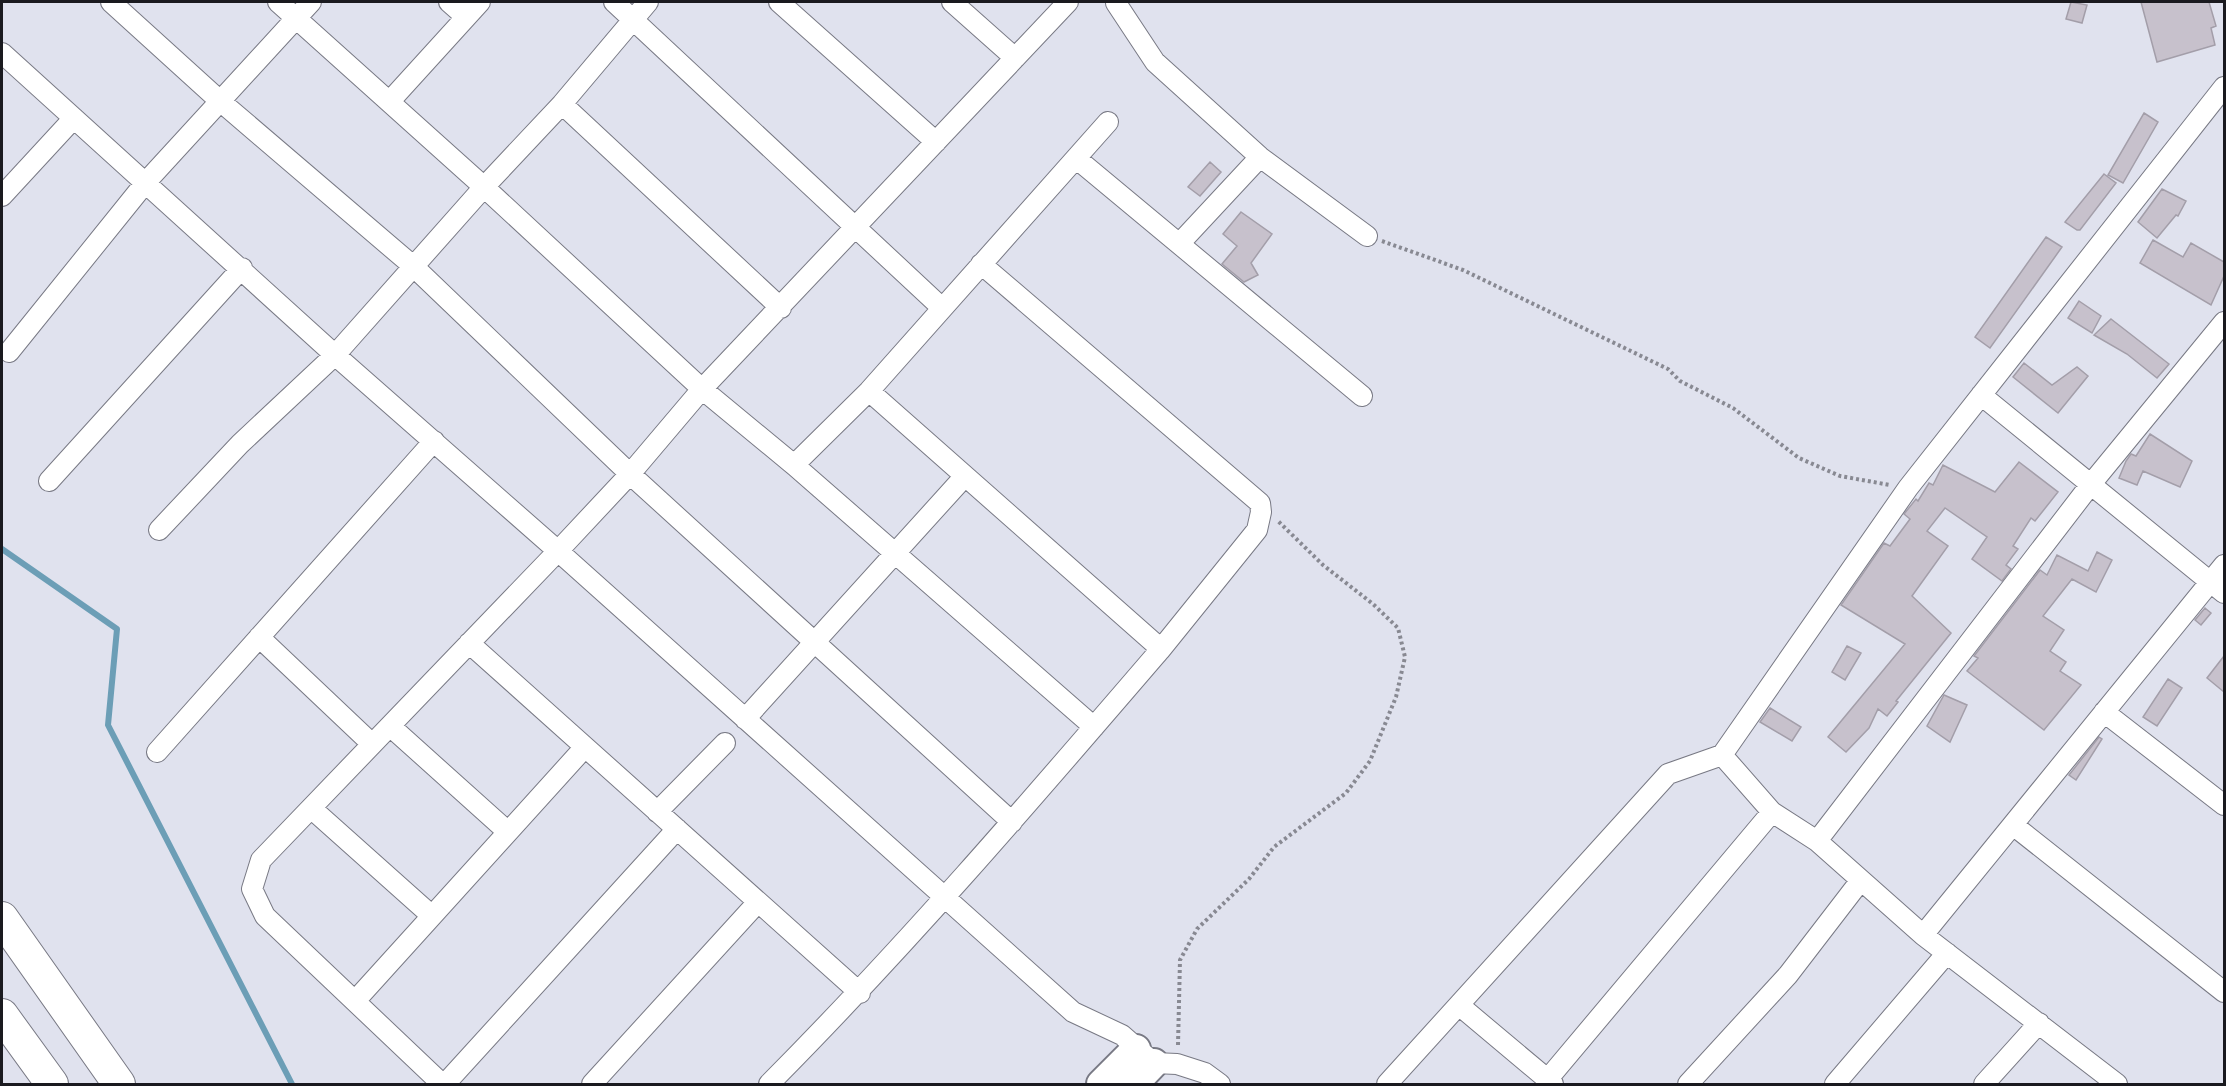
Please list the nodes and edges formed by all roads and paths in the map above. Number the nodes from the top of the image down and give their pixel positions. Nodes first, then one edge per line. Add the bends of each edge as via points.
1 (111, 2) edge
2 (278, 2) edge
3 (311, 2) edge
4 (449, 2) edge
5 (480, 2) edge
6 (614, 2) edge
7 (648, 2) edge
8 (779, 2) edge
9 (952, 2) edge
10 (1068, 2) edge
11 (1116, 2) edge
12 (466, 17) junction
13 (295, 19) junction
14 (633, 19) junction
15 (2, 53) edge
16 (1015, 58) junction
17 (2224, 87) edge
18 (220, 101) junction
19 (390, 101) junction
20 (562, 104) junction
21 (74, 118) junction
22 (1108, 122) dead end
23 (936, 142) junction
24 (1260, 157) junction
25 (1077, 159) junction
26 (146, 182) junction
27 (484, 187) junction
28 (2, 196) edge
29 (855, 229) junction
30 (1367, 236) joint
31 (1179, 244) junction
32 (981, 264) junction
33 (413, 266) junction
34 (242, 268) junction
35 (781, 308) junction
36 (942, 308) junction
37 (2224, 322) edge
38 (9, 352) dead end
39 (335, 355) junction
40 (702, 389) junction
41 (869, 391) junction
42 (1982, 395) junction
43 (1362, 396) dead end
44 (434, 441) junction
45 (794, 465) junction
46 (630, 474) junction
47 (965, 476) junction
48 (50, 481) dead end
49 (2091, 484) junction
50 (1908, 489) junction
51 (1260, 503) junction
52 (159, 530) dead end
53 (558, 550) junction
54 (895, 555) junction
55 (2224, 565) edge
56 (2218, 588) edge
57 (259, 637) junction
58 (814, 642) junction
59 (469, 643) junction
60 (1161, 649) junction
61 (2104, 712) junction
62 (745, 719) junction
63 (390, 726) junction
64 (1094, 727) junction
65 (724, 743) dead end
66 (372, 744) junction
67 (585, 747) junction
68 (157, 752) dead end
69 (1722, 755) junction
70 (2224, 805) edge
71 (311, 808) junction
72 (657, 812) junction
73 (1772, 812) junction
74 (1012, 822) junction
75 (2013, 825) junction
76 (677, 829) junction
77 (508, 832) junction
78 (1817, 841) junction
79 (1861, 880) junction
80 (945, 898) junction
81 (758, 902) junction
82 (432, 916) junction
83 (2, 918) edge
84 (1923, 935) junction
85 (1947, 953) junction
86 (2224, 992) edge
87 (860, 993) junction
88 (355, 1001) junction
89 (1460, 1006) junction
90 (2, 1015) edge
91 (2040, 1023) junction
92 (1156, 1059) junction
93 (1550, 1082) edge
94 (52, 1084) edge
95 (119, 1084) edge
96 (444, 1084) edge
97 (592, 1084) edge
98 (769, 1084) edge
99 (1101, 1084) edge
100 (1134, 1084) edge
101 (1220, 1084) edge
102 (1389, 1084) edge
103 (1688, 1084) edge
104 (1835, 1084) edge
105 (1984, 1084) edge
106 (2117, 1084) edge

1 - 18 street
2 - 13 street
3 - 13 street
4 - 12 street
5 - 12 street
6 - 14 street
7 - 14 street
8 - 23 street
9 - 16 street
10 - 16 street
11 - 24 street via 1155,62
12 - 19 street
13 - 18 street
13 - 19 street
14 - 20 street
14 - 29 street
15 - 21 street
16 - 23 street
17 - 42 street
18 - 26 street
18 - 33 street
19 - 27 street
20 - 27 street
20 - 35 street
21 - 26 street
21 - 28 street
22 - 25 street
23 - 29 street
24 - 30 street
24 - 31 street
25 - 31 street
25 - 32 street
26 - 34 street
26 - 38 street
27 - 33 street
27 - 40 street
29 - 35 street
29 - 36 street
30 - 50 path via 1463,270 1668,369 1680,381 1733,408 1799,458 1840,476
31 - 43 street
32 - 36 street
32 - 51 street
33 - 39 street
33 - 46 street
34 - 39 street
34 - 48 street
35 - 40 street
36 - 41 street
37 - 49 street
39 - 44 street
39 - 52 street via 240,444
40 - 45 street
40 - 46 street
41 - 45 street
41 - 47 street
42 - 49 street
42 - 50 street
44 - 53 street
44 - 57 street
45 - 54 street
46 - 53 street
46 - 58 street
47 - 54 street
47 - 60 street
49 - 56 street
49 - 78 street
50 - 69 street
51 - 60 street via 1257,530
51 - 92 path via 1323,565 1398,628 1405,657 1396,697 1370,761 1346,794 1274,847 1249,879 1197,929 1180,960
53 - 59 street
53 - 62 street
54 - 58 street
54 - 64 street
55 - 56 street
56 - 61 street
57 - 66 street
57 - 68 street
58 - 62 street
58 - 74 street
59 - 63 street
59 - 67 street
60 - 64 street
61 - 70 street
61 - 75 street
62 - 80 street
63 - 66 street
63 - 77 street
64 - 74 street
65 - 72 street
66 - 71 street
67 - 72 street
67 - 77 street
69 - 73 street
69 - 89 street via 1668,774
71 - 82 street
71 - 88 street via 261,861 252,889 265,916
72 - 76 street
73 - 78 street
73 - 93 street
74 - 80 street
75 - 84 street
75 - 86 street
76 - 81 street
76 - 96 street
77 - 82 street
78 - 79 street
79 - 84 street
79 - 103 street via 1788,975
80 - 87 street
80 - 92 street via 1073,1012 1122,1035
81 - 87 street
81 - 97 street
82 - 88 street
83 - 95 main road
84 - 85 street
85 - 91 street
85 - 104 street
87 - 98 street
88 - 96 street
89 - 93 street
89 - 102 street
90 - 94 main road
91 - 105 street
91 - 106 street
92 - 99 street
92 - 100 street
92 - 101 street via 1205,1073

